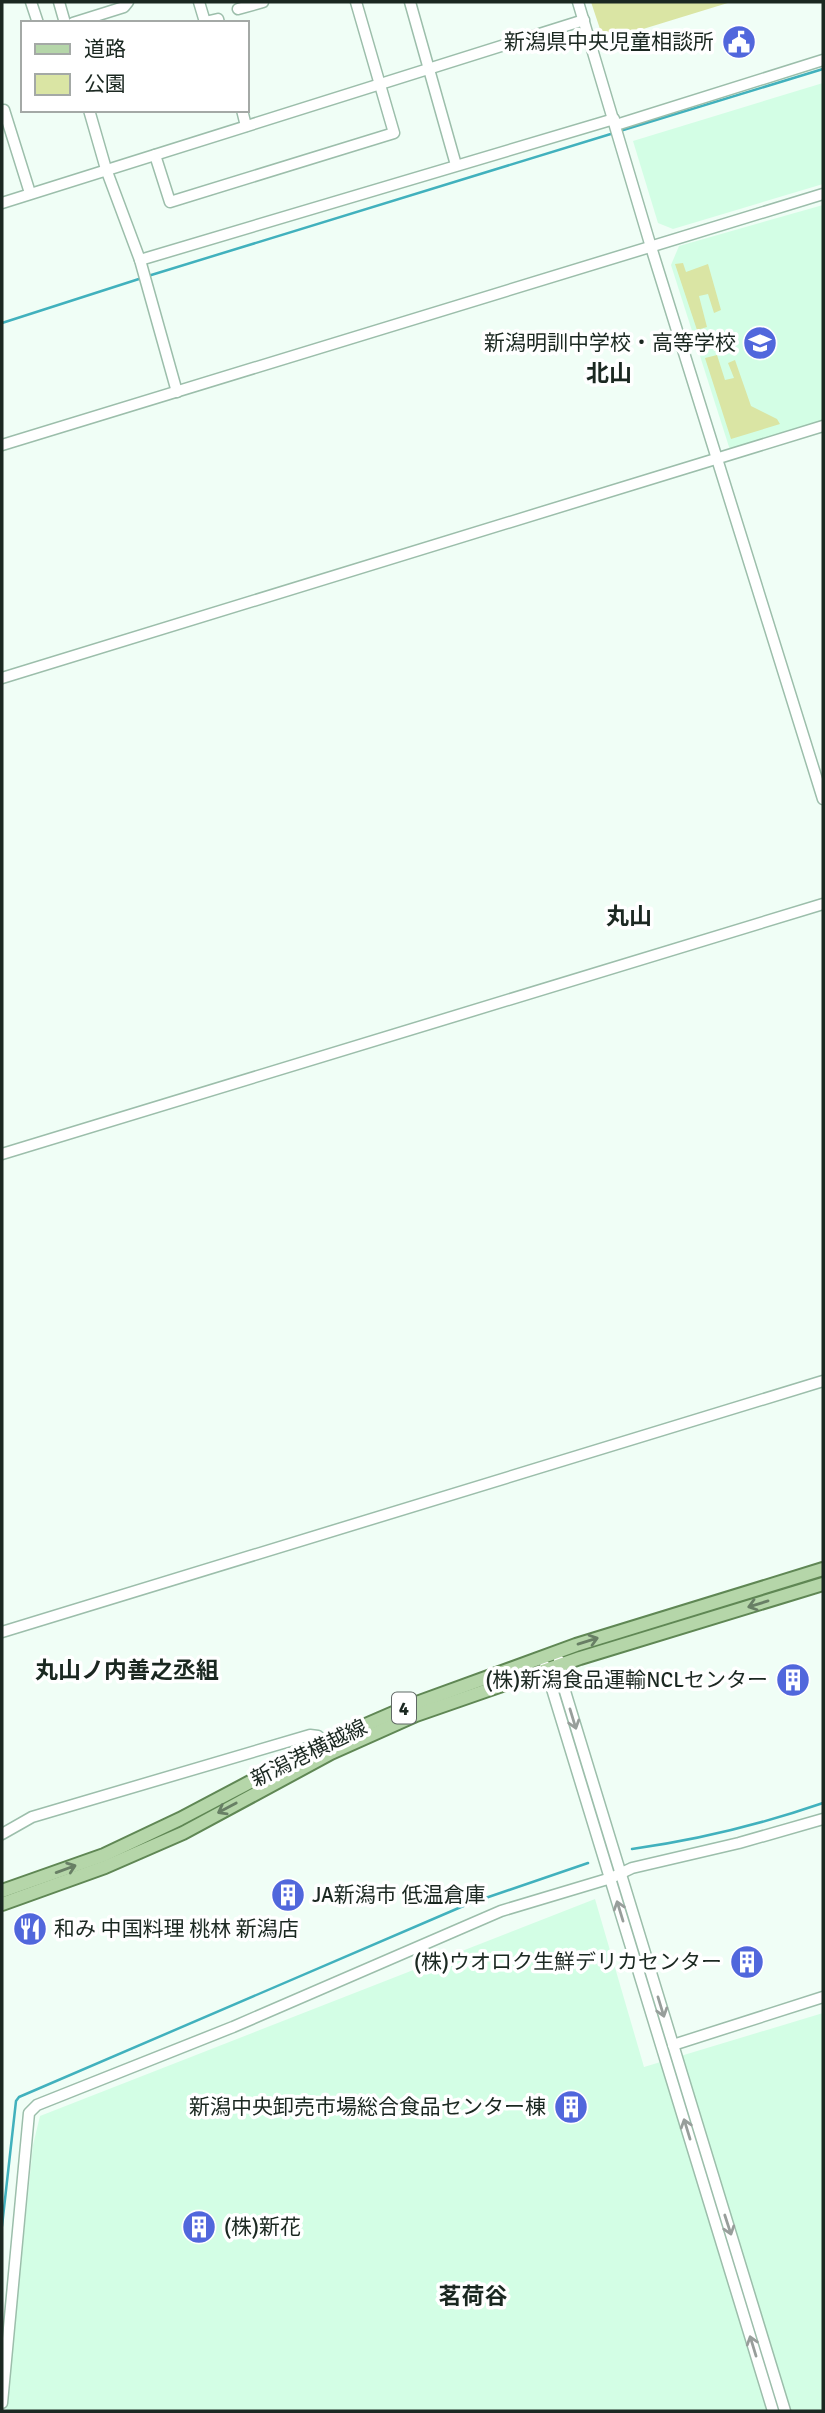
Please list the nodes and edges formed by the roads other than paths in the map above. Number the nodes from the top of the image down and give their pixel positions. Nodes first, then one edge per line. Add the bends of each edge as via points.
1 (31, 2) edge
2 (59, 2) edge
3 (128, 2) edge
4 (199, 2) edge
5 (263, 2) edge
6 (356, 2) edge
7 (410, 2) edge
8 (579, 2) edge
9 (239, 9) dead end
10 (584, 20) junction
11 (37, 21) edge
12 (64, 21) edge
13 (79, 21) edge
14 (205, 21) edge
15 (823, 60) edge
16 (430, 70) junction
17 (380, 84) junction
18 (2, 111) edge
19 (90, 112) edge
20 (242, 112) edge
21 (615, 122) junction
22 (246, 126) junction
23 (155, 155) junction
24 (456, 165) junction
25 (106, 169) junction
26 (30, 193) junction
27 (823, 194) edge
28 (2, 203) edge
29 (651, 247) junction
30 (140, 260) junction
31 (177, 392) junction
32 (823, 426) edge
33 (2, 445) edge
34 (717, 458) junction
35 (2, 678) edge
36 (823, 799) edge
37 (823, 904) edge
38 (2, 1154) edge
39 (823, 1381) edge
40 (823, 1569) edge
41 (823, 1584) edge
42 (2, 1632) edge
43 (542, 1658) junction
44 (559, 1660) junction
45 (546, 1671) junction
46 (324, 1743) junction
47 (823, 1819) edge
48 (2, 1834) edge
49 (616, 1876) junction
50 (2, 1891) edge
51 (2, 1904) edge
52 (823, 1997) edge
53 (673, 2045) junction
54 (2, 2403) edge
55 (774, 2411) edge
56 (785, 2411) edge

1 - 11 street
2 - 12 street
3 - 13 street
4 - 14 street
5 - 9 street
6 - 17 street
7 - 16 street
8 - 10 street
10 - 16 street
10 - 21 street
15 - 21 street
16 - 17 street
16 - 24 street
17 - 22 street
17 - 23 street via 394,133 170,202
18 - 26 street
19 - 25 street
20 - 22 street
21 - 24 street
21 - 29 street
22 - 23 street
23 - 25 street
24 - 30 street
25 - 26 street
25 - 30 street
26 - 28 street
27 - 29 street
29 - 31 street
29 - 34 street
30 - 31 street
31 - 33 street
32 - 34 street
34 - 35 street
34 - 36 street
37 - 38 street
39 - 42 street
44 -> 40 main road, 新潟港横越線 / 4 via 576,1645
41 -> 44 main road, 新潟港横越線 / 4
43 - 44 main road, 新潟港横越線 / 4
43 - 45 street
43 - 46 main road, 新潟港横越線 / 4 via 414,1704
44 - 45 main road, 新潟港横越線 / 4
44 -> 49 street
45 - 49 street
45 -> 51 main road, 新潟港横越線 / 4 via 416,1716 331,1753 183,1833
46 - 48 street via 310,1735 32,1817
50 -> 46 main road, 新潟港横越線 / 4 via 104,1855
47 - 49 street
49 -> 53 street
49 - 54 street via 500,1911 233,2027 37,2105 29,2113
55 -> 49 street
52 - 53 street
53 -> 56 street

